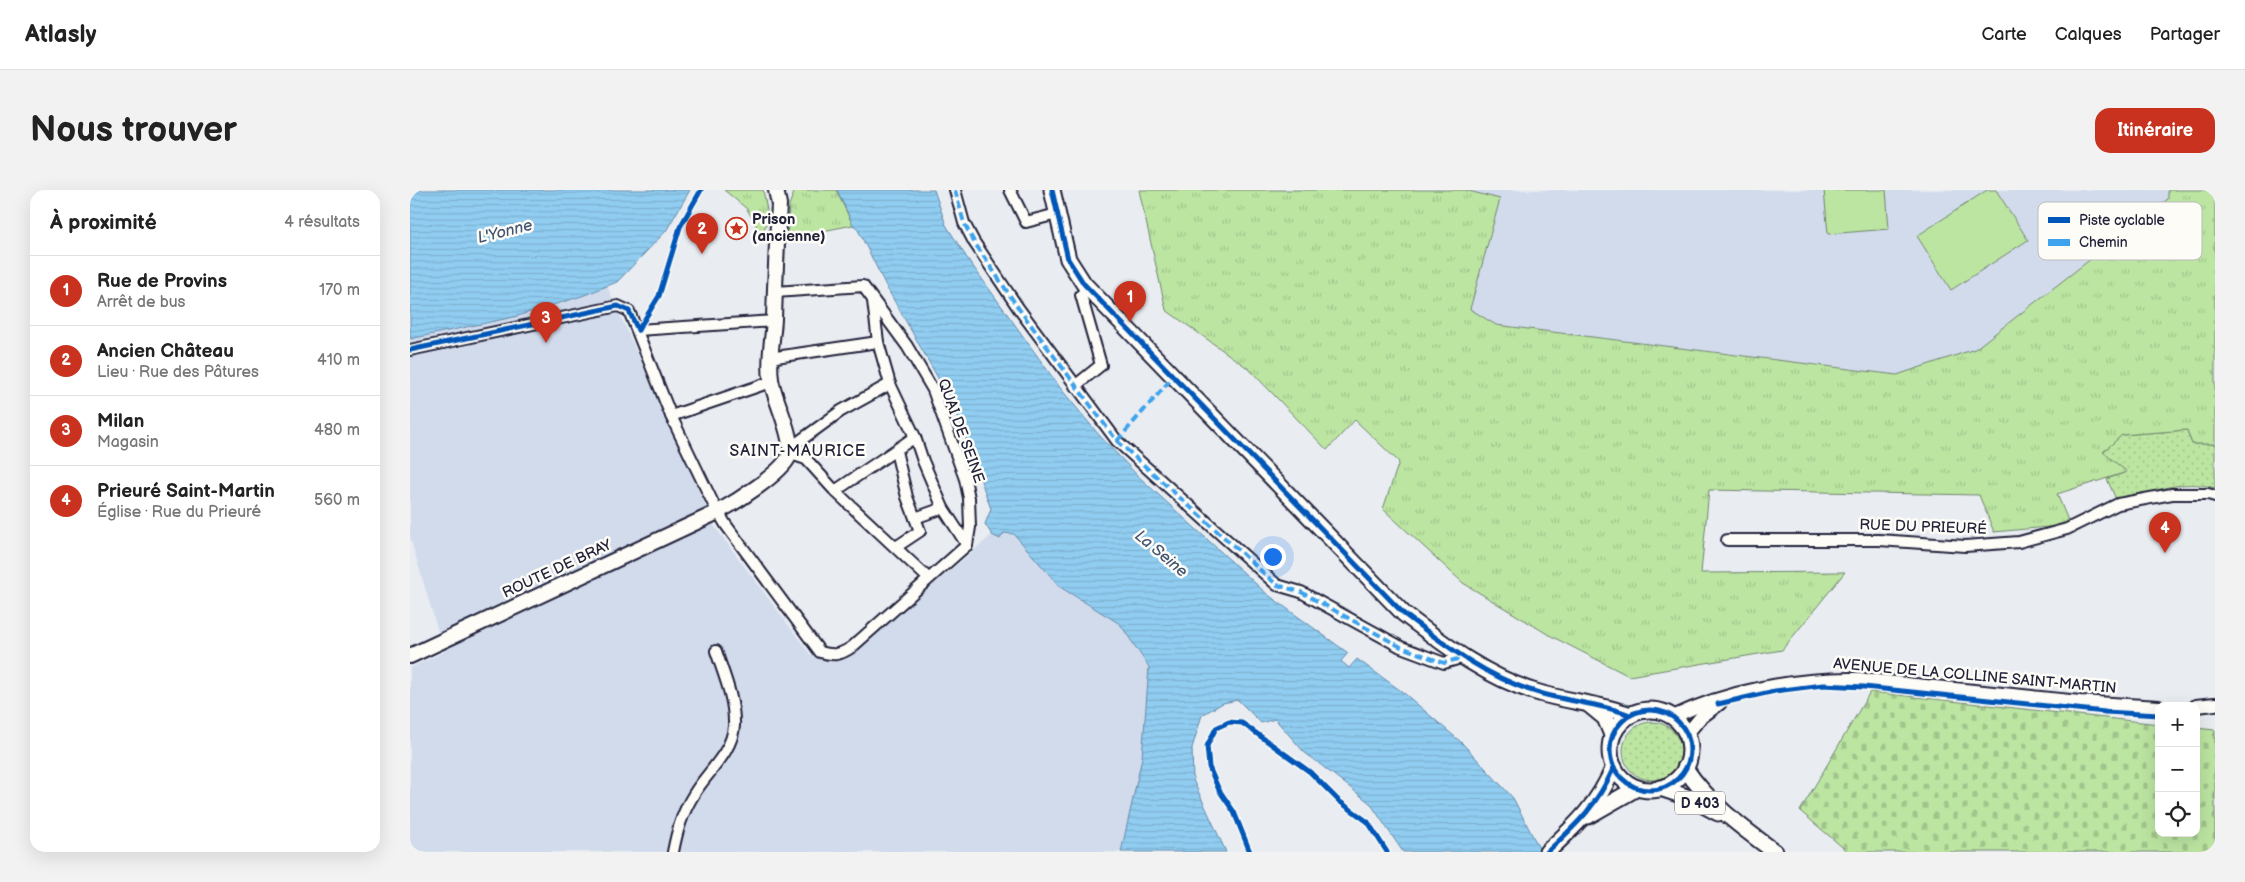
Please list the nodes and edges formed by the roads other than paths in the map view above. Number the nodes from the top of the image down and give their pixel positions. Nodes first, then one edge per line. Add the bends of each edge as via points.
1 (776, 190) edge
2 (784, 190) edge
3 (955, 190) edge
4 (1010, 190) edge
5 (1052, 190) edge
6 (779, 204) junction
7 (1057, 214) junction
8 (1088, 288) junction
9 (775, 292) junction
10 (873, 299) junction
11 (774, 321) junction
12 (638, 330) junction
13 (878, 342) junction
14 (410, 350) edge
15 (769, 358) junction
16 (771, 382) junction
17 (890, 384) junction
18 (1075, 386) junction
19 (671, 416) junction
20 (915, 437) junction
21 (790, 451) junction
22 (896, 451) junction
23 (836, 491) junction
24 (2215, 496) edge
25 (943, 508) junction
26 (718, 512) junction
27 (915, 518) junction
28 (1726, 540) dead end
29 (967, 545) junction
30 (896, 547) junction
31 (928, 578) junction
32 (716, 651) dead end
33 (410, 656) edge
34 (1461, 658) junction
35 (1731, 697) junction
36 (1587, 703) junction
37 (2215, 704) edge
38 (2200, 706) edge
39 (2155, 707) edge
40 (1630, 715) junction
41 (1673, 717) junction
42 (1612, 735) junction
43 (1686, 735) junction
44 (1614, 767) junction
45 (1685, 768) junction
46 (1637, 788) junction
47 (1660, 788) junction
48 (1582, 820) junction
49 (1737, 824) junction
50 (673, 852) edge
51 (1547, 852) edge
52 (1775, 852) edge

1 - 6 main road
2 - 6 main road
3 - 18 street via 964,223 974,242
4 - 7 street via 1026,222
5 - 7 main road
6 - 9 main road
7 - 8 main road via 1068,260
8 - 18 street via 1081,295 1101,365
8 - 34 main road via 1404,614
9 - 10 street, QUAI DE SEINE via 863,286
9 - 11 main road
10 - 13 street
10 - 29 street, QUAI DE SEINE via 907,346 933,390 965,479 970,527
11 - 12 street
11 - 15 main road
12 - 14 street via 629,311 618,306
12 - 19 street
13 - 15 street
13 - 17 street
15 - 16 main road
16 - 19 street
16 - 21 main road
17 - 20 street
17 - 21 street via 841,411
18 - 34 street via 1117,441 1277,585 1301,592 1401,647 1444,664
19 - 26 street
20 - 22 street
20 - 25 street
21 - 23 street via 806,459
21 - 26 main road, ROUTE DE BRAY via 784,465
22 - 23 street
22 - 27 street
23 - 30 street
24 - 28 street, RUE DU PRIEURÉ via 2172,494 2118,504 2066,529 2019,542 1965,546 1879,540
25 - 27 street
25 - 29 street
26 - 31 street via 820,652 840,655 852,647
26 - 33 main road, ROUTE DE BRAY
27 - 30 street via 920,531
29 - 31 street
30 - 31 street
32 - 50 street via 733,708 734,728 729,746 694,794 679,822
34 - 36 main road via 1517,686
35 - 39 street, AVENUE DE LA COLLINE SAINT-MARTIN via 1807,681 1857,679
35 - 41 street, AVENUE DE LA COLLINE SAINT-MARTIN via 1691,708
35 - 43 street, AVENUE DE LA COLLINE SAINT-MARTIN via 1700,718
36 - 40 main road
36 - 42 main road via 1604,718
37 - 38 street
40 - 41 main road via 1652,710
40 - 42 main road
41 - 43 main road
42 - 44 main road via 1610,756
43 - 45 main road via 1689,746
44 - 46 main road via 1623,780
44 - 48 main road
45 - 47 main road via 1670,784
45 - 49 main road, D 403 via 1698,787
46 - 47 main road
46 - 48 main road
47 - 49 main road, D 403 via 1690,798
48 - 51 main road
49 - 52 main road, D 403

